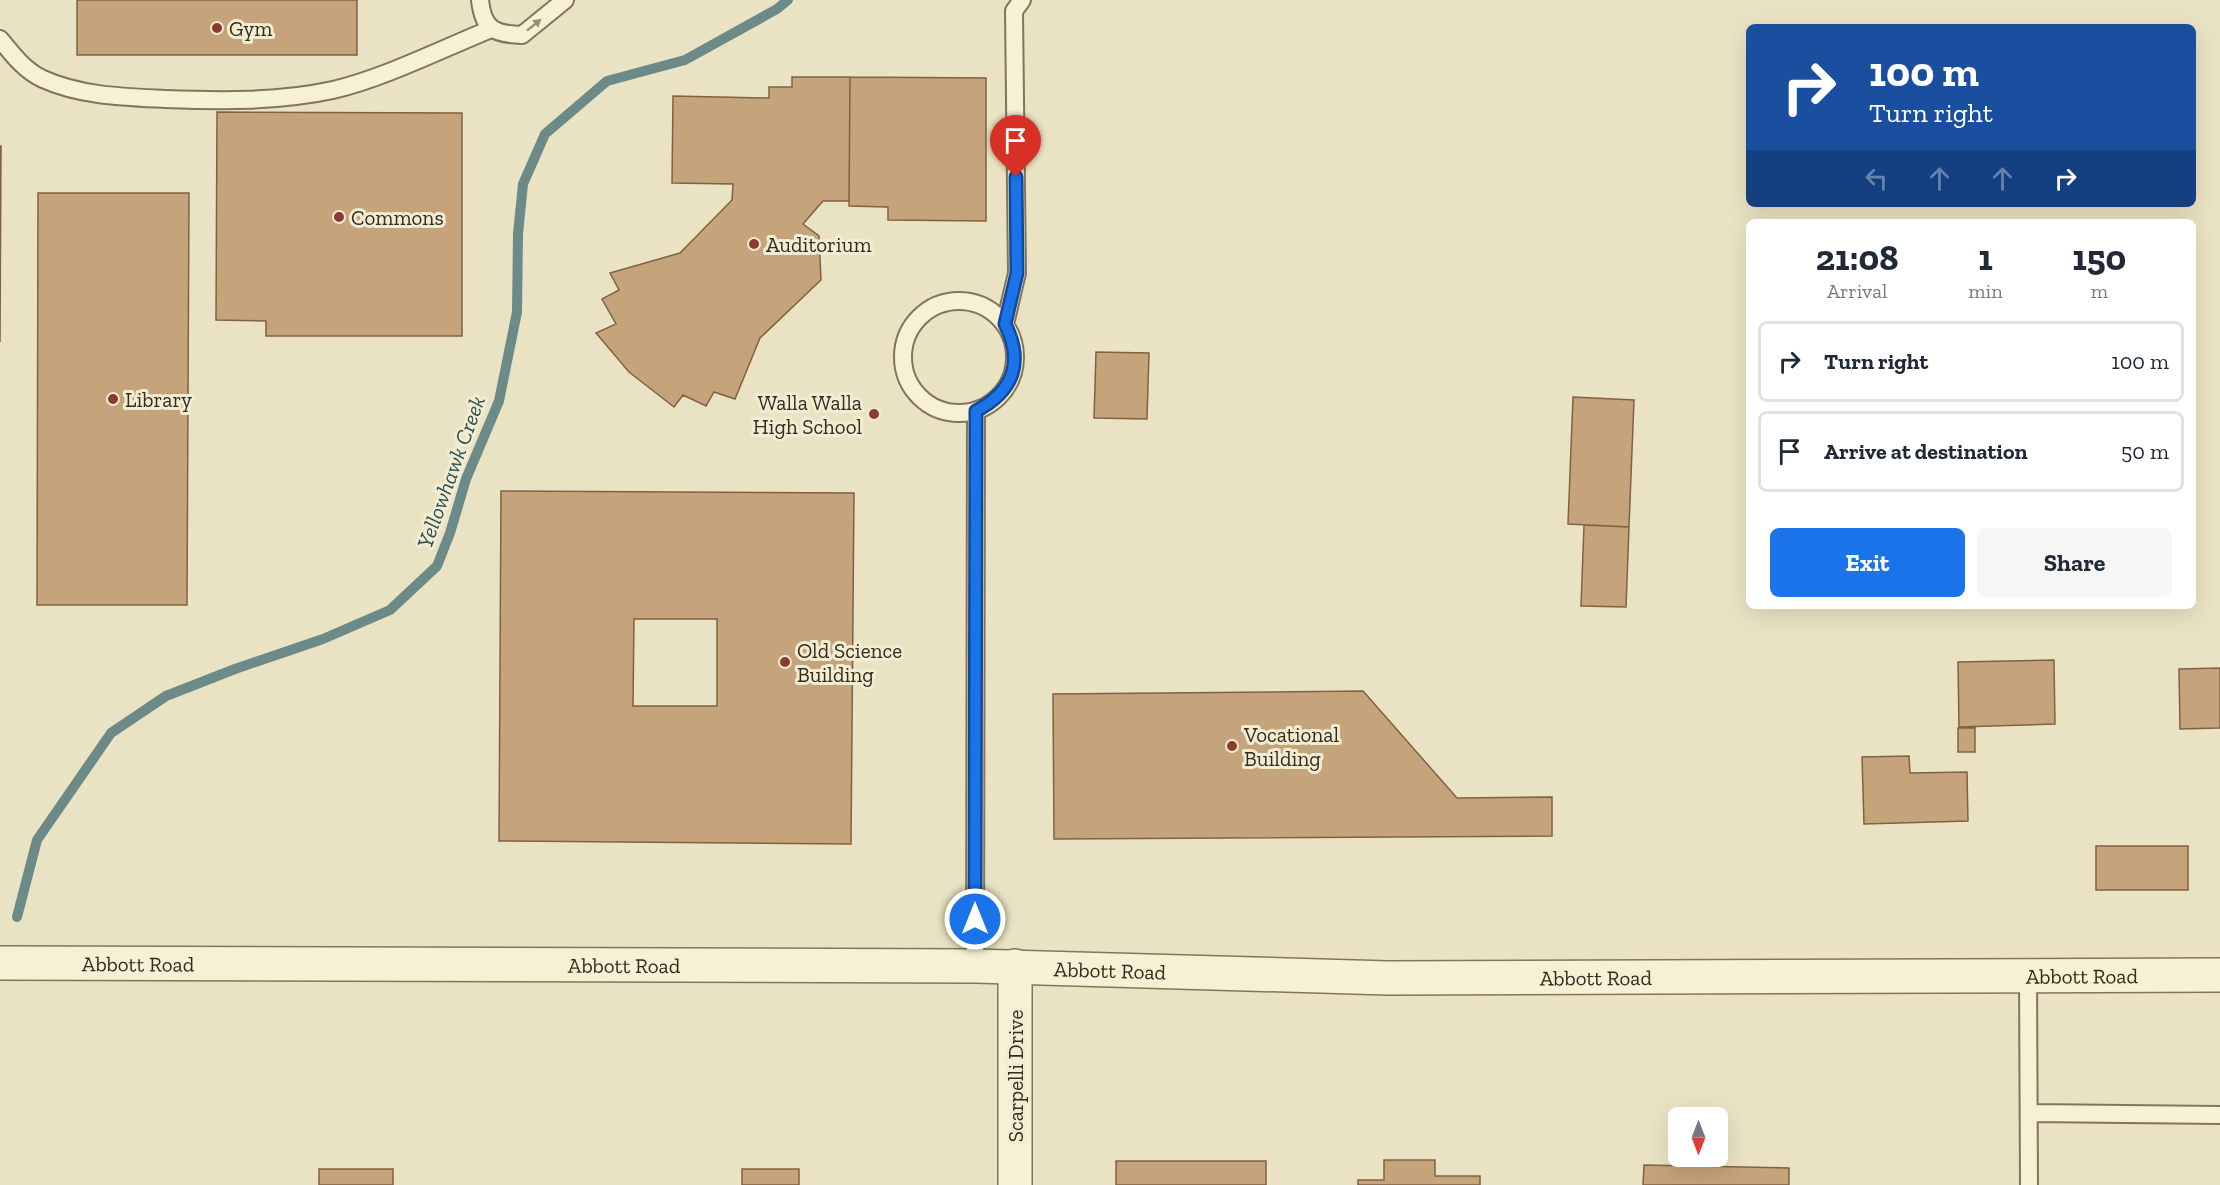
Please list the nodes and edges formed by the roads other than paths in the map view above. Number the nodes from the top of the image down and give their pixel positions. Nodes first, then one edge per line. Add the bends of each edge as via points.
1 (480, 0) edge
2 (565, 0) edge
3 (1022, 0) edge
4 (491, 29) junction
5 (0, 39) edge
6 (1005, 324) junction
7 (976, 411) junction
8 (0, 963) edge
9 (975, 966) junction
10 (1016, 966) junction
11 (2028, 975) junction
12 (2220, 975) edge
13 (2029, 1113) junction
14 (2220, 1115) edge
15 (1014, 1185) edge
16 (2029, 1185) edge

1 - 4 lane
4 -> 2 lane via 522,35
3 - 6 lane via 1014,11 1017,273
4 - 5 lane via 334,90 226,102 117,97 73,88 43,79 23,66
6 - 7 lane via 1016,357 1013,375 992,403
6 - 7 lane via 977,303 959,300 926,310 905,339 905,373 925,402 941,410
7 - 9 lane
8 - 9 street, Abbott Road
9 - 10 street, Abbott Road
10 - 11 street, Abbott Road via 1388,978
10 - 15 street, Scarpelli Drive
11 - 12 street, Abbott Road
11 - 13 lane
13 - 14 lane
13 - 16 lane

